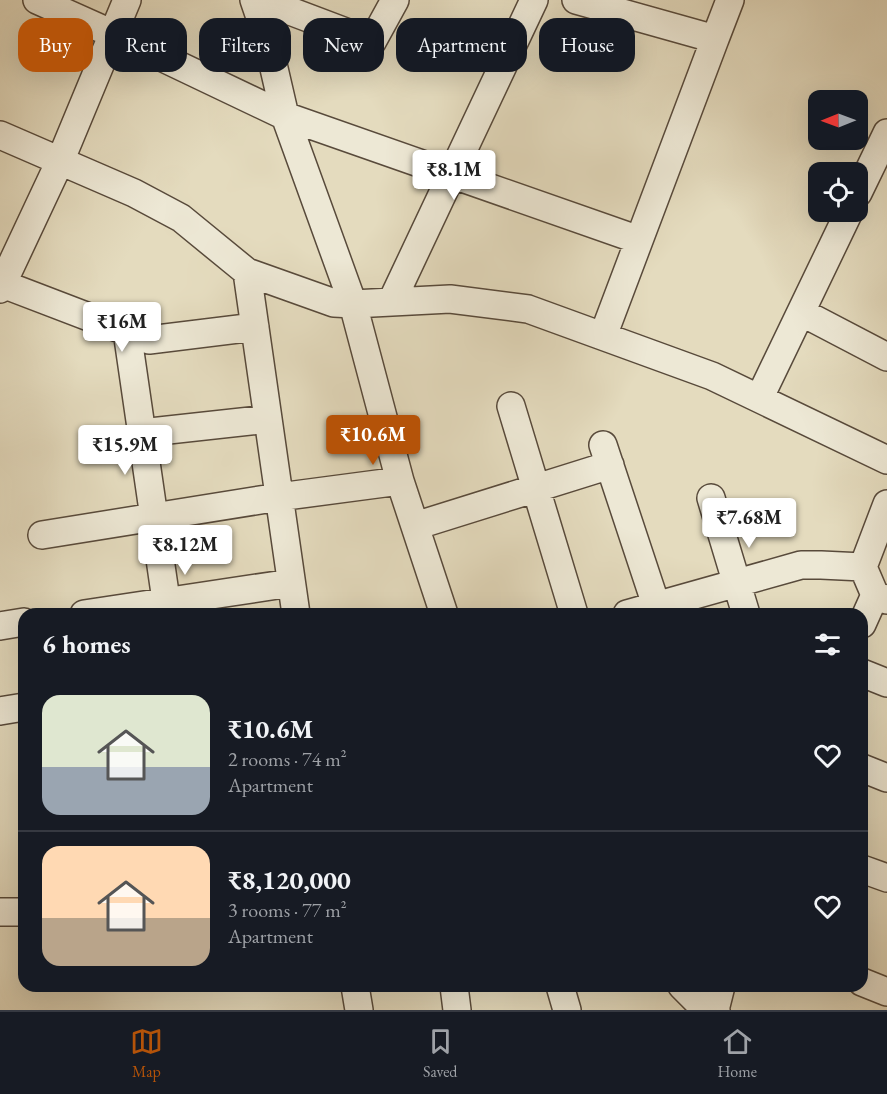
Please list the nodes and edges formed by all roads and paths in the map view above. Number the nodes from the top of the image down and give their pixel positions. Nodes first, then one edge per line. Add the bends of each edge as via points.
1 (37, 0) edge
2 (127, 0) edge
3 (254, 0) edge
4 (261, 0) edge
5 (395, 0) edge
6 (534, 0) edge
7 (576, 0) edge
8 (730, 0) edge
9 (120, 18) edge
10 (105, 30) edge
11 (715, 39) junction
12 (105, 53) edge
13 (187, 69) edge
14 (285, 116) junction
15 (887, 133) edge
16 (0, 135) edge
17 (61, 159) junction
18 (868, 172) edge
19 (451, 176) junction
20 (844, 222) edge
21 (639, 240) junction
22 (247, 272) junction
23 (1, 285) edge
24 (392, 301) junction
25 (354, 304) junction
26 (801, 312) junction
27 (255, 327) junction
28 (127, 331) junction
29 (603, 336) junction
30 (887, 357) edge
31 (760, 397) junction
32 (511, 406) dead end
33 (268, 418) junction
34 (141, 434) junction
35 (887, 460) edge
36 (400, 481) junction
37 (535, 488) junction
38 (279, 497) junction
39 (711, 498) dead end
40 (887, 504) edge
41 (153, 517) junction
42 (414, 526) junction
43 (42, 535) dead end
44 (863, 567) junction
45 (291, 583) junction
46 (736, 583) junction
47 (881, 598) edge
48 (167, 608) edge
49 (295, 608) edge
50 (442, 608) edge
51 (572, 608) edge
52 (658, 608) edge
53 (661, 608) edge
54 (744, 608) edge
55 (868, 616) edge
56 (18, 623) edge
57 (0, 626) edge
58 (868, 675) edge
59 (887, 683) edge
60 (18, 708) edge
61 (0, 711) edge
62 (868, 770) edge
63 (887, 778) edge
64 (868, 871) edge
65 (887, 878) edge
66 (0, 912) edge
67 (18, 912) edge
68 (868, 984) edge
69 (356, 992) edge
70 (455, 992) edge
71 (562, 992) edge
72 (688, 992) edge
73 (720, 992) edge
74 (887, 992) edge
75 (359, 1010) edge
76 (457, 1010) edge
77 (567, 1010) edge
78 (716, 1010) edge

1 - 10 street
2 - 9 street
3 - 14 street
4 - 5 street via 372,42
6 - 19 street
7 - 11 street
8 - 11 street
11 - 21 street
12 - 17 street
13 - 14 street
14 - 19 street
14 - 25 street
15 - 18 street
16 - 17 street
17 - 22 street via 181,218
17 - 23 street
19 - 21 street
19 - 24 street
20 - 26 street
21 - 29 street
22 - 25 street via 334,303
22 - 27 street
23 - 28 street
24 - 25 street
24 - 29 street via 450,299 528,309
25 - 36 street
26 - 30 street
26 - 31 street
27 - 28 street via 148,340
27 - 33 street
28 - 34 street
29 - 31 street
31 - 35 street
32 - 37 street
33 - 34 street
33 - 38 street
34 - 41 street
36 - 38 street
36 - 42 street
37 - 42 street
37 - 51 street
37 - 52 street via 607,455
38 - 41 street
38 - 45 street
39 - 46 street
40 - 44 street
41 - 43 street
41 - 48 street
42 - 50 street
44 - 46 street via 801,566
44 - 47 street
45 - 48 street
45 - 49 street
46 - 53 street
46 - 54 street
47 - 55 street
56 - 57 street
58 - 59 street
60 - 61 street
62 - 63 street
64 - 65 street
66 - 67 street
68 - 74 street
69 - 75 street
70 - 76 street
71 - 77 street
72 - 78 street via 698,1002
73 - 78 street

